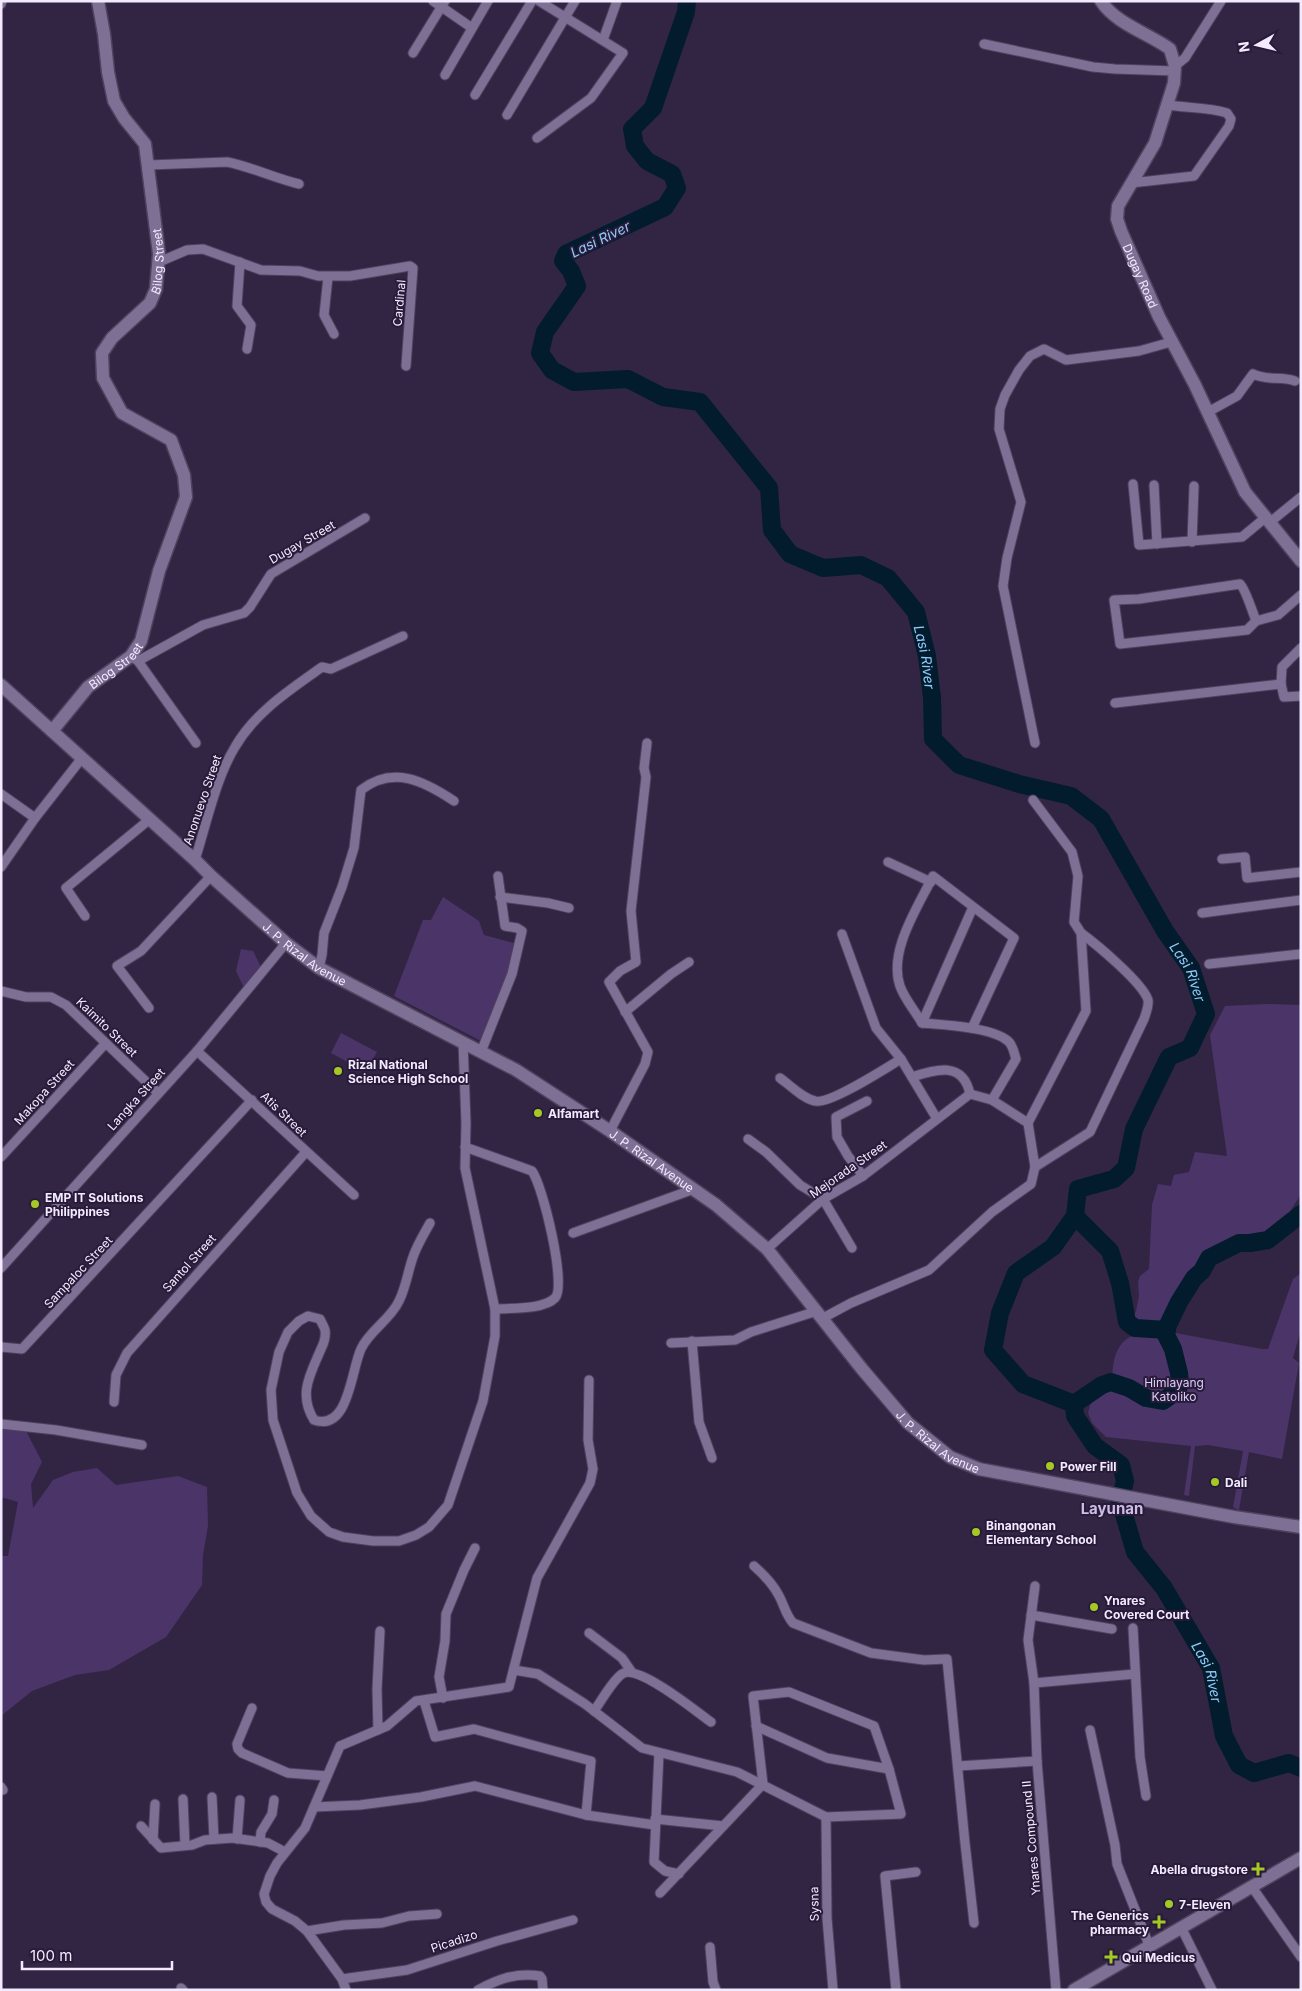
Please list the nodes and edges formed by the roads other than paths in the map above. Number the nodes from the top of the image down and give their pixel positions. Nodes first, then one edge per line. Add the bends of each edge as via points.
1 (98, 1) edge
2 (433, 1) edge
3 (488, 1) edge
4 (532, 1) edge
5 (539, 1) edge
6 (575, 1) edge
7 (617, 1) edge
8 (1101, 1) edge
9 (1221, 1) edge
10 (443, 4) edge
11 (565, 17) junction
12 (472, 28) junction
13 (602, 40) junction
14 (984, 44) dead end
15 (413, 53) dead end
16 (1175, 69) junction
17 (445, 75) dead end
18 (475, 95) dead end
19 (1167, 105) junction
20 (507, 115) dead end
21 (537, 138) dead end
22 (149, 165) junction
23 (1131, 183) junction
24 (299, 184) dead end
25 (159, 262) junction
26 (240, 262) junction
27 (328, 277) junction
28 (334, 334) dead end
29 (1172, 342) junction
30 (247, 349) dead end
31 (406, 366) dead end
32 (1295, 381) dead end
33 (1208, 412) junction
34 (1133, 484) dead end
35 (1154, 485) dead end
36 (1194, 486) dead end
37 (1301, 497) edge
38 (365, 518) dead end
39 (1267, 520) junction
40 (1192, 542) junction
41 (1157, 544) junction
42 (1301, 561) edge
43 (1301, 595) edge
44 (1256, 621) junction
45 (402, 636) dead end
46 (1301, 648) edge
47 (134, 658) junction
48 (1281, 684) junction
49 (1, 685) edge
50 (1301, 696) edge
51 (1114, 703) dead end
52 (52, 731) junction
53 (196, 743) dead end
54 (1035, 743) dead end
55 (646, 744) dead end
56 (82, 758) junction
57 (1, 794) edge
58 (1033, 800) dead end
59 (454, 801) dead end
60 (36, 818) junction
61 (150, 819) junction
62 (1222, 859) dead end
63 (196, 860) junction
64 (888, 862) dead end
65 (2, 863) edge
66 (1301, 872) edge
67 (211, 876) junction
68 (498, 876) dead end
69 (930, 882) junction
70 (500, 897) junction
71 (1301, 900) edge
72 (973, 907) junction
73 (569, 908) dead end
74 (1202, 913) dead end
75 (85, 916) dead end
76 (1081, 933) junction
77 (842, 934) dead end
78 (286, 943) junction
79 (1301, 954) edge
80 (688, 962) dead end
81 (1209, 964) dead end
82 (319, 968) junction
83 (1, 991) edge
84 (149, 1008) dead end
85 (625, 1012) junction
86 (922, 1023) junction
87 (972, 1028) junction
88 (463, 1042) junction
89 (105, 1044) junction
90 (197, 1051) junction
91 (481, 1052) junction
92 (901, 1060) junction
93 (912, 1077) junction
94 (780, 1078) dead end
95 (158, 1093) junction
96 (970, 1094) junction
97 (252, 1100) junction
98 (992, 1100) junction
99 (867, 1101) dead end
100 (937, 1119) junction
101 (1028, 1123) junction
102 (610, 1131) junction
103 (748, 1139) dead end
104 (465, 1147) junction
105 (306, 1152) junction
106 (1, 1157) edge
107 (1035, 1168) junction
108 (863, 1176) junction
109 (694, 1189) junction
110 (354, 1196) dead end
111 (823, 1199) junction
112 (430, 1222) dead end
113 (573, 1233) dead end
114 (852, 1248) dead end
115 (767, 1249) junction
116 (1, 1268) edge
117 (495, 1310) junction
118 (820, 1314) junction
119 (692, 1341) junction
120 (671, 1343) dead end
121 (1, 1347) edge
122 (589, 1380) dead end
123 (114, 1402) dead end
124 (1, 1424) edge
125 (142, 1445) dead end
126 (712, 1458) dead end
127 (1301, 1527) edge
128 (475, 1548) dead end
129 (754, 1566) dead end
130 (1035, 1586) dead end
131 (1031, 1615) junction
132 (1133, 1628) dead end
133 (1112, 1629) dead end
134 (380, 1631) dead end
135 (589, 1633) dead end
136 (514, 1670) junction
137 (631, 1671) junction
138 (1136, 1674) junction
139 (1034, 1683) junction
140 (443, 1698) junction
141 (424, 1701) junction
142 (252, 1708) dead end
143 (594, 1711) junction
144 (711, 1722) dead end
145 (756, 1726) junction
146 (378, 1730) junction
147 (1090, 1730) dead end
148 (659, 1753) junction
149 (1037, 1761) junction
150 (958, 1766) junction
151 (889, 1769) junction
152 (327, 1776) junction
153 (763, 1784) junction
154 (1146, 1796) dead end
155 (212, 1797) dead end
156 (183, 1800) dead end
157 (240, 1800) dead end
158 (274, 1800) dead end
159 (155, 1804) dead end
160 (314, 1807) junction
161 (586, 1815) junction
162 (826, 1817) junction
163 (655, 1822) junction
164 (141, 1826) dead end
165 (723, 1826) junction
166 (238, 1839) junction
167 (153, 1840) junction
168 (214, 1840) junction
169 (260, 1842) junction
170 (185, 1845) junction
171 (285, 1852) junction
172 (1301, 1858) edge
173 (916, 1872) dead end
174 (679, 1874) junction
175 (1252, 1887) junction
176 (660, 1893) dead end
177 (437, 1914) dead end
178 (573, 1920) dead end
179 (974, 1923) dead end
180 (1182, 1929) junction
181 (307, 1931) junction
182 (1149, 1945) junction
183 (710, 1947) dead end
184 (1301, 1957) edge
185 (342, 1979) junction
186 (346, 1990) edge
187 (478, 1990) edge
188 (543, 1990) edge
189 (716, 1990) edge
190 (833, 1990) edge
191 (896, 1990) edge
192 (1056, 1990) edge
193 (1074, 1990) edge
194 (1212, 1990) edge

1 - 22 main road, Bilog Street via 114,101 145,144
2 - 10 street
3 - 12 street
4 - 18 street
5 - 11 street
6 - 11 street
7 - 13 street
8 - 16 main road via 1107,10 1170,49
9 - 16 street
10 - 12 street
10 - 15 street
11 - 13 street
11 - 20 street
12 - 17 street
13 - 21 street via 622,53 590,98
14 - 16 street via 1114,69
16 - 19 main road, Dugay Road
19 - 23 main road, Dugay Road via 1155,143
19 - 23 street via 1218,110 1227,113 1231,119 1194,176
22 - 24 street via 227,162
22 - 25 main road, Bilog Street
23 - 29 main road, Dugay Road via 1118,206 1117,219
25 - 26 street, Cardinal via 187,250 204,249
25 - 47 main road, Bilog Street via 156,289 150,303 112,338 102,353 103,378 122,413 171,440 184,475 186,497
26 - 27 street, Cardinal via 261,270 300,271
26 - 30 street via 237,306 251,325
27 - 28 street via 324,315
27 - 31 street, Cardinal via 413,268
29 - 33 main road, Dugay Road
29 - 54 street via 1139,351 1066,360 1044,349 1030,356 1019,370 1003,402 999,429 1022,502 1003,586
32 - 33 street via 1254,374 1237,396
33 - 39 main road, Dugay Road via 1245,492
34 - 41 street via 1139,545
35 - 41 street
36 - 40 street
37 - 39 street
38 - 47 street, Dugay Street via 271,574 244,613 203,625
39 - 40 street via 1242,537
39 - 42 main road, Dugay Road
40 - 41 street
43 - 44 street via 1278,615
44 - 44 street via 1240,584 1114,600 1120,644 1247,630
45 - 63 street, Anonuevo Street via 331,669 322,667 271,704 252,724 234,747
46 - 48 street via 1282,667
47 - 52 main road, Bilog Street via 88,687
47 - 53 street
48 - 50 street via 1284,697
48 - 51 street
49 - 52 main road, J. P. Rizal Avenue
52 - 56 main road, J. P. Rizal Avenue
55 - 85 street via 646,777 631,911 636,962 609,982
56 - 60 street
56 - 61 main road, J. P. Rizal Avenue
57 - 60 street
58 - 76 street via 1072,852 1078,876 1074,922
59 - 82 street via 415,779 382,778 361,790 354,848 324,933
60 - 65 street
61 - 63 main road, J. P. Rizal Avenue
61 - 75 street via 66,888
62 - 66 street via 1245,856 1247,878
63 - 67 main road, J. P. Rizal Avenue
64 - 69 street
67 - 78 main road, J. P. Rizal Avenue
67 - 84 street via 141,951 117,966
68 - 70 street
69 - 72 street via 934,876
69 - 86 street via 899,945 897,962 900,986
70 - 73 street
70 - 91 street via 505,926 522,931 512,974
71 - 74 street
72 - 86 street
72 - 87 street via 1014,938
76 - 101 street via 1086,1011
76 - 107 street via 1142,990 1148,1007 1090,1132
77 - 92 street via 876,1028
78 - 82 main road, J. P. Rizal Avenue
78 - 90 street, Langka Street
79 - 81 street
80 - 85 street
82 - 88 main road, J. P. Rizal Avenue
83 - 89 street, Kaimito Street via 26,997 51,997 59,1001
85 - 102 street via 648,1052 646,1064
86 - 87 street
87 - 98 street via 1010,1042 1016,1059
88 - 91 main road, J. P. Rizal Avenue
88 - 104 street
89 - 95 street, Kaimito Street
89 - 106 street, Makopa Street
90 - 95 street, Langka Street
90 - 97 street, Atis Street
91 - 102 main road, J. P. Rizal Avenue via 516,1070
92 - 93 street
92 - 94 street via 821,1102 808,1099
93 - 96 street via 953,1070 965,1079
93 - 100 street
95 - 116 street, Langka Street
96 - 98 street
96 - 100 street, Mejorada Street
97 - 105 street, Atis Street
97 - 121 street, Sampaloc Street via 22,1349
98 - 101 street
99 - 108 street via 836,1117 836,1137
100 - 108 street, Mejorada Street
101 - 107 street
102 - 109 main road, J. P. Rizal Avenue
103 - 111 street via 800,1185
104 - 117 street via 464,1168
104 - 117 street via 532,1171 538,1178 553,1237 557,1276 555,1298 540,1306
105 - 110 street, Atis Street
105 - 123 street, Santol Street via 127,1353 116,1375
107 - 118 street via 1031,1184 992,1212 929,1270
108 - 111 street, Mejorada Street
109 - 113 street
109 - 115 main road, J. P. Rizal Avenue
111 - 114 street
111 - 115 street, Mejorada Street
112 - 117 street via 413,1255 399,1302 361,1348 345,1404 338,1415 322,1423 314,1420 307,1409 307,1382 325,1340 325,1329 320,1319 308,1316 299,1321 288,1332 279,1352 271,1390 273,1420 297,1492 311,1516 330,1532 373,1541 399,1541 429,1527 448,1505 483,1400 495,1336
115 - 118 main road, J. P. Rizal Avenue
118 - 119 street via 751,1332 735,1340
118 - 127 main road, J. P. Rizal Avenue via 908,1423 950,1457 979,1469
119 - 120 street
119 - 126 street via 698,1415
122 - 136 street via 588,1440 593,1469 590,1483 537,1578
124 - 125 street
128 - 140 street via 446,1614 439,1677
129 - 150 street via 778,1594 793,1623 871,1653 924,1660 947,1659
130 - 131 street, Ynares Compound II
131 - 133 street
131 - 139 street, Ynares Compound II via 1028,1640
132 - 138 street
134 - 146 street
135 - 137 street via 622,1658
136 - 140 street via 509,1687
136 - 143 street via 538,1674
137 - 143 street via 623,1672
137 - 144 street via 668,1691
138 - 139 street
138 - 154 street via 1140,1757
139 - 149 street, Ynares Compound II
140 - 141 street
141 - 146 street via 416,1701
141 - 161 street via 435,1737 474,1729 590,1761
142 - 152 street via 237,1744 242,1753 288,1774
143 - 148 street via 642,1748
145 - 151 street via 827,1758
145 - 151 street via 753,1696 789,1692 874,1726
145 - 153 street
146 - 152 street via 340,1746
147 - 182 street via 1117,1864
148 - 153 street via 737,1772
148 - 163 street
149 - 150 street
149 - 192 street, Ynares Compound II
150 - 179 street
151 - 162 street via 901,1814
152 - 160 street
153 - 162 street
153 - 165 street
155 - 168 street
156 - 170 street
157 - 166 street
158 - 169 street via 272,1814 261,1832
159 - 167 street
160 - 161 street via 360,1805 475,1786
160 - 171 street via 305,1828
161 - 163 street
162 - 190 street, Sysna via 826,1918
163 - 165 street
163 - 174 street via 654,1862 665,1871
164 - 167 street
165 - 174 street
166 - 168 street
166 - 169 street
167 - 170 street via 161,1848
168 - 170 street
169 - 171 street
171 - 181 street via 270,1876 264,1894 266,1902
172 - 175 main road
173 - 191 street via 885,1876
174 - 176 street
175 - 180 main road
175 - 184 street
177 - 181 street
178 - 185 street, Picadizo via 407,1970
180 - 182 main road
180 - 194 street
181 - 185 street
182 - 193 main road
183 - 189 street
185 - 186 street
187 - 188 street via 508,1976 534,1975 542,1979

